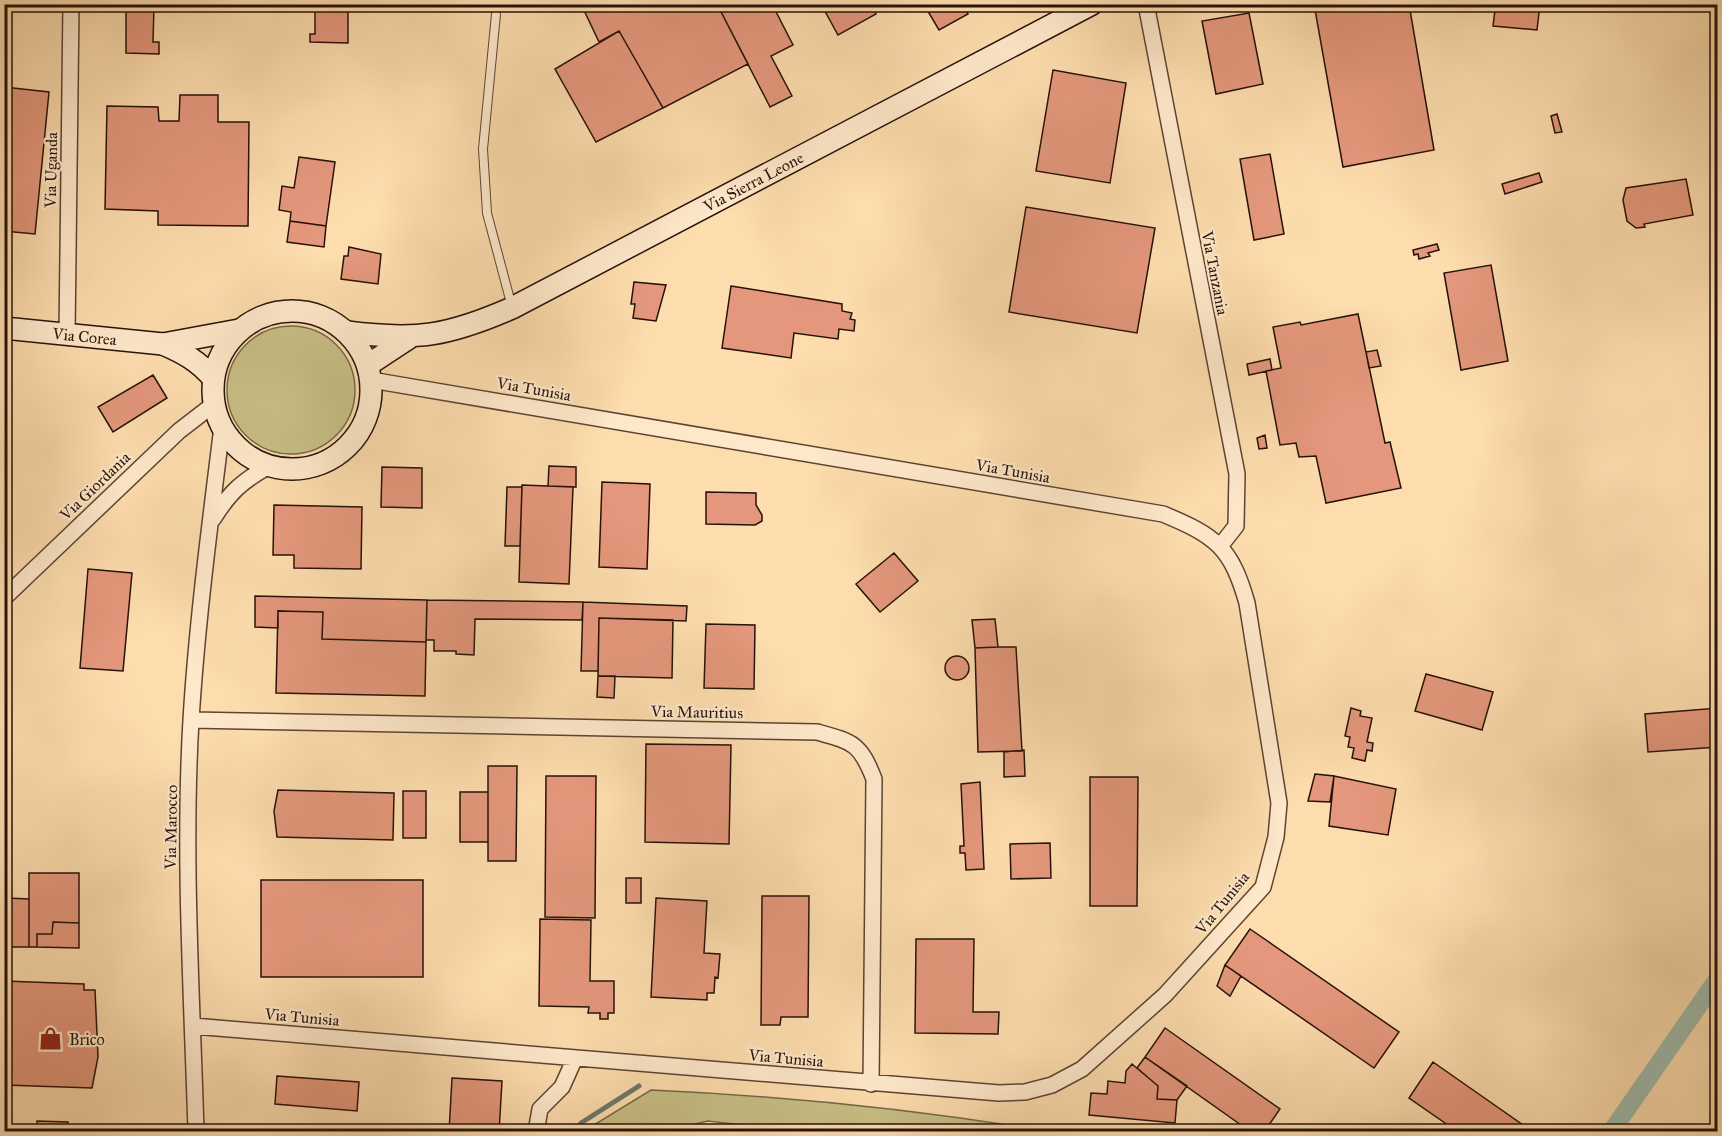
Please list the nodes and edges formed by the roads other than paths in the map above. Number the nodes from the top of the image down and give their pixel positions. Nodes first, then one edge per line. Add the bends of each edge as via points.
1 (71, 4) edge
2 (1092, 4) edge
3 (1146, 4) edge
4 (496, 14) dead end
5 (512, 308) junction
6 (4, 328) edge
7 (239, 330) junction
8 (347, 332) junction
9 (67, 335) junction
10 (409, 338) junction
11 (164, 344) junction
12 (370, 372) junction
13 (213, 378) junction
14 (213, 404) junction
15 (222, 427) junction
16 (269, 466) junction
17 (209, 525) junction
18 (1221, 545) junction
19 (4, 598) edge
20 (191, 720) junction
21 (193, 1026) junction
22 (575, 1058) junction
23 (871, 1083) junction
24 (196, 1131) edge
25 (536, 1131) edge

1 - 9 street, Via Uganda
2 - 5 street, Via Sierra Leone
3 - 18 street, Via Tanzania via 1237,474 1236,526
4 - 5 lane via 483,149 488,213
5 - 10 street, Via Sierra Leone via 477,324
6 - 9 street, Via Corea
7 - 8 street via 266,314 299,310 326,317
7 - 11 street
7 - 13 street via 222,352
8 - 10 street, Via Sierra Leone
8 - 12 street via 359,346
9 - 11 street, Via Corea
10 - 12 street, Via Sierra Leone
11 - 13 street via 201,364
12 - 16 street via 369,411 358,435 339,454 320,464 293,469
12 - 18 street, Via Tunisia via 1164,514
13 - 14 street
14 - 15 street
14 - 19 street, Via Giordania via 178,431
15 - 16 street via 236,446
15 - 17 street, Via Marocco
16 - 17 street, Via Marocco via 228,495
17 - 20 street, Via Marocco
18 - 23 street, Via Tunisia via 1238,572 1247,603 1279,803 1276,837 1263,887 1165,995 1082,1068 1052,1085 999,1093
20 - 21 street, Via Marocco via 188,855
20 - 23 street, Via Mauritius via 817,732 845,740 863,753 874,779
21 - 22 street, Via Tunisia
21 - 24 street, Via Marocco
22 - 23 street, Via Tunisia
22 - 25 street via 562,1087 540,1109

